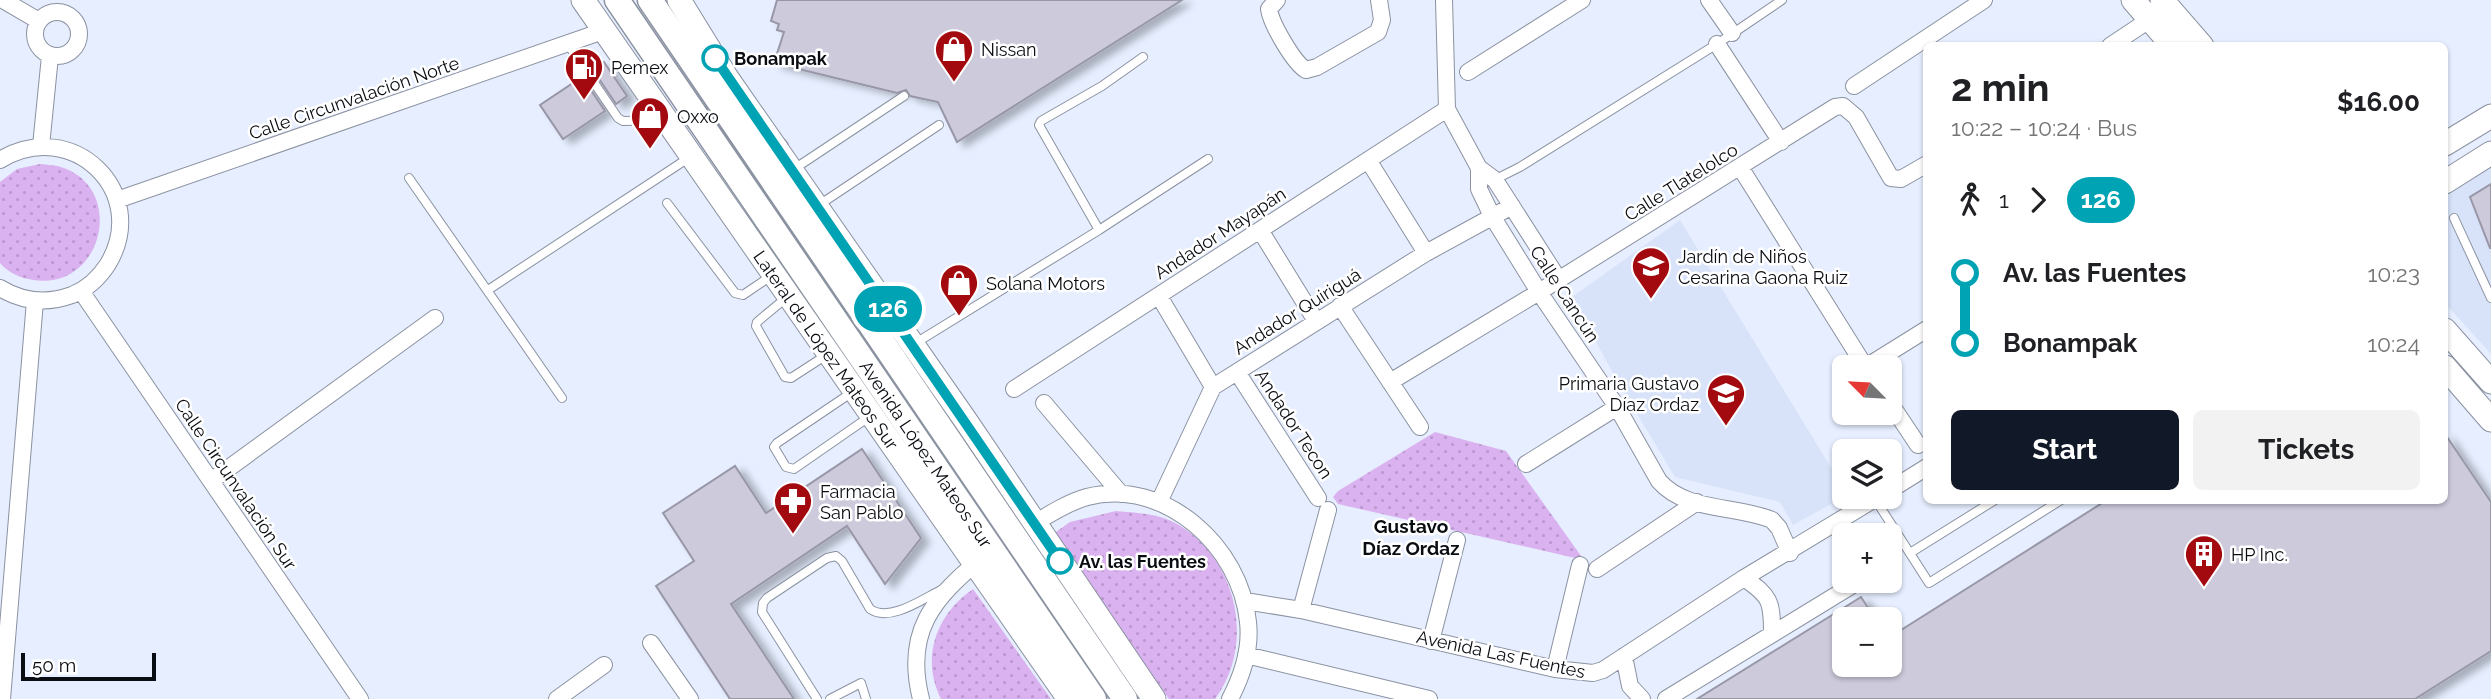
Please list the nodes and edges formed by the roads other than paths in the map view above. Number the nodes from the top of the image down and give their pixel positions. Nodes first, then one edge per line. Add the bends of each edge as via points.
1 (3, 0) edge
2 (583, 0) edge
3 (617, 0) edge
4 (650, 0) edge
5 (679, 0) edge
6 (1277, 0) edge
7 (1379, 0) edge
8 (1444, 0) edge
9 (1582, 0) edge
10 (1709, 0) edge
11 (1782, 0) edge
12 (1984, 0) edge
13 (2133, 0) edge
14 (58, 6) edge
15 (1561, 6) edge
16 (2160, 9) edge
17 (39, 21) junction
18 (603, 31) junction
19 (1732, 33) junction
20 (2115, 42) edge
21 (2172, 42) edge
22 (2197, 42) edge
23 (567, 43) junction
24 (1717, 44) junction
25 (50, 56) junction
26 (1143, 57) dead end
27 (1468, 72) dead end
28 (1854, 86) dead end
29 (904, 96) dead end
30 (1447, 109) junction
31 (2491, 116) edge
32 (665, 120) junction
33 (939, 125) dead end
34 (1781, 142) junction
35 (2448, 142) edge
36 (41, 146) junction
37 (776, 149) joint
38 (2491, 153) edge
39 (691, 157) junction
40 (1208, 159) dead end
41 (0, 160) edge
42 (1368, 160) junction
43 (1740, 167) junction
44 (1923, 167) edge
45 (1479, 168) junction
46 (409, 178) dead end
47 (1495, 180) junction
48 (2448, 180) edge
49 (786, 181) junction
50 (1479, 189) junction
51 (117, 201) junction
52 (667, 203) dead end
53 (817, 206) junction
54 (1512, 206) junction
55 (1492, 216) junction
56 (2454, 218) dead end
57 (1099, 230) junction
58 (1260, 230) junction
59 (1426, 253) junction
60 (773, 275) junction
61 (1559, 280) junction
62 (0, 288) edge
63 (488, 290) junction
64 (81, 291) junction
65 (1539, 292) junction
66 (788, 296) junction
67 (1158, 296) junction
68 (2491, 298) edge
69 (35, 301) junction
70 (1340, 306) junction
71 (435, 318) dead end
72 (1316, 321) junction
73 (1923, 331) edge
74 (2448, 333) edge
75 (913, 345) junction
76 (829, 354) junction
77 (1858, 355) edge
78 (1885, 355) edge
79 (2448, 370) edge
80 (1237, 372) junction
81 (1390, 382) junction
82 (2491, 382) edge
83 (1213, 387) junction
84 (1014, 390) dead end
85 (854, 391) junction
86 (562, 398) dead end
87 (1044, 403) dead end
88 (1618, 407) junction
89 (872, 415) junction
90 (2491, 420) edge
91 (1902, 422) edge
92 (1420, 427) dead end
93 (1918, 445) dead end
94 (1526, 464) dead end
95 (1923, 469) edge
96 (211, 481) junction
97 (1902, 483) edge
98 (1121, 494) junction
99 (1159, 502) junction
100 (1697, 502) junction
101 (1989, 504) edge
102 (2056, 504) edge
103 (1859, 509) edge
104 (1883, 509) edge
105 (1035, 523) junction
106 (1457, 540) dead end
107 (1790, 552) junction
108 (1910, 554) junction
109 (983, 557) junction
110 (1580, 565) dead end
111 (1597, 569) dead end
112 (1744, 578) junction
113 (949, 586) junction
114 (1839, 593) edge
115 (1245, 601) junction
116 (1301, 610) junction
117 (1772, 632) junction
118 (1431, 641) junction
119 (651, 643) dead end
120 (1246, 655) junction
121 (1624, 656) junction
122 (604, 665) dead end
123 (1555, 669) junction
124 (2, 699) edge
125 (360, 699) edge
126 (556, 699) edge
127 (690, 699) edge
128 (817, 699) edge
129 (830, 699) edge
130 (866, 699) edge
131 (921, 699) edge
132 (1069, 699) edge
133 (1094, 699) edge
134 (1125, 699) edge
135 (1154, 699) edge
136 (1230, 699) edge
137 (1429, 699) edge
138 (1642, 699) edge
139 (1666, 699) edge

1 - 17 street
2 - 18 main road, Lateral de López Mateos Sur
3 - 109 main road, Avenida López Mateos Sur
4 - 49 main road, Avenida López Mateos Sur
5 - 37 main road
6 - 7 street via 1269,9 1270,16 1307,70 1378,33 1382,20
8 - 30 street, Calle Cancún
9 - 15 street
10 - 19 street
11 - 19 lane
12 - 28 street
13 - 16 main road
14 - 17 street
14 - 25 street via 75,21 78,41 70,53
15 - 27 street
16 - 20 street
16 - 21 main road
16 - 22 main road
17 - 25 street via 37,45
18 - 23 street, Calle Circunvalación Norte
18 - 32 main road, Lateral de López Mateos Sur
19 - 24 lane
23 - 32 lane via 618,118
23 - 51 street, Calle Circunvalación Norte
24 - 34 street
24 - 47 lane
25 - 36 street
26 - 57 lane via 1038,125
29 - 49 lane
30 - 42 street, Andador Mayapán
30 - 45 street, Calle Cancún
31 - 35 main road
32 - 39 main road, Lateral de López Mateos Sur
33 - 53 lane
34 - 43 street, Calle Tlatelolco
34 - 44 street, Calle Tlatelolco via 1829,110 1843,106 1856,117 1891,178 1902,180
36 - 41 street via 15,151
36 - 51 street via 66,149 88,160 106,178
37 - 49 main road
38 - 48 main road
39 - 60 main road, Lateral de López Mateos Sur
39 - 63 lane
40 - 57 lane
42 - 58 street, Andador Mayapán
42 - 59 street
43 - 61 street, Calle Tlatelolco
43 - 77 street
45 - 47 street, Calle Cancún
45 - 50 street, Calle Cancún
46 - 63 lane
47 - 50 lane
47 - 54 street, Calle Cancún
49 - 53 main road
49 - 134 main road, Avenida López Mateos Sur
50 - 55 street, Calle Cancún
51 - 64 street via 120,227 115,252 101,275
52 - 60 lane via 735,293 743,295
53 - 75 main road
54 - 55 street, Andador Quiriguá
54 - 61 street, Calle Cancún
55 - 59 street, Andador Quiriguá
55 - 65 street, Calle Cancún
56 - 68 lane
57 - 75 lane
58 - 67 street, Andador Mayapán
58 - 72 street
59 - 70 street, Andador Quiriguá
60 - 66 main road, Lateral de López Mateos Sur
61 - 65 street, Calle Tlatelolco
62 - 69 street
63 - 86 lane
64 - 69 street via 59,300
64 - 96 street, Calle Circunvalación Sur
65 - 81 street, Calle Tlatelolco
65 - 88 street, Calle Cancún
66 - 76 main road, Lateral de López Mateos Sur
66 - 76 lane via 756,325 785,377 791,378
67 - 83 street
67 - 84 street, Andador Mayapán
69 - 124 street
70 - 72 street, Andador Quiriguá
70 - 81 street
71 - 96 street
72 - 80 street, Andador Quiriguá
73 - 78 street
74 - 82 main road
75 - 105 main road
76 - 85 main road, Lateral de López Mateos Sur
79 - 90 main road
80 - 83 street, Andador Quiriguá
80 - 116 street, Andador Tecon via 1323,504
81 - 92 street
83 - 99 street
85 - 89 main road, Lateral de López Mateos Sur
85 - 89 lane via 775,445 786,467 794,469
87 - 98 street
88 - 94 street
88 - 100 street, Calle Cancún via 1659,481 1675,495
89 - 109 main road, Lateral de López Mateos Sur
91 - 93 street
95 - 97 street
96 - 125 street, Calle Circunvalación Sur
98 - 99 street
98 - 105 street via 1069,503
99 - 115 street via 1202,529 1235,574
100 - 107 street, Calle Cancún via 1772,520
100 - 111 street
101 - 108 lane
102 - 108 lane via 1929,583
103 - 107 street, Avenida Las Fuentes
104 - 108 lane
105 - 135 main road
106 - 118 street
107 - 112 street, Avenida Las Fuentes
109 - 113 street
109 - 132 main road, Lateral de López Mateos Sur
109 - 133 main road, Avenida López Mateos Sur
110 - 123 street
112 - 117 street via 1770,600
112 - 121 street, Avenida Las Fuentes
113 - 128 lane via 901,609 877,614 836,556 767,598 762,612
113 - 131 street via 932,606 922,630 916,656
114 - 117 street
115 - 116 street, Avenida Las Fuentes
115 - 120 street via 1249,623
116 - 118 street, Avenida Las Fuentes
117 - 139 street
118 - 123 street, Avenida Las Fuentes
119 - 127 street
120 - 136 street
120 - 137 street
121 - 123 street, Avenida Las Fuentes via 1593,673
121 - 138 street via 1627,679
122 - 126 street
129 - 130 lane via 860,683

